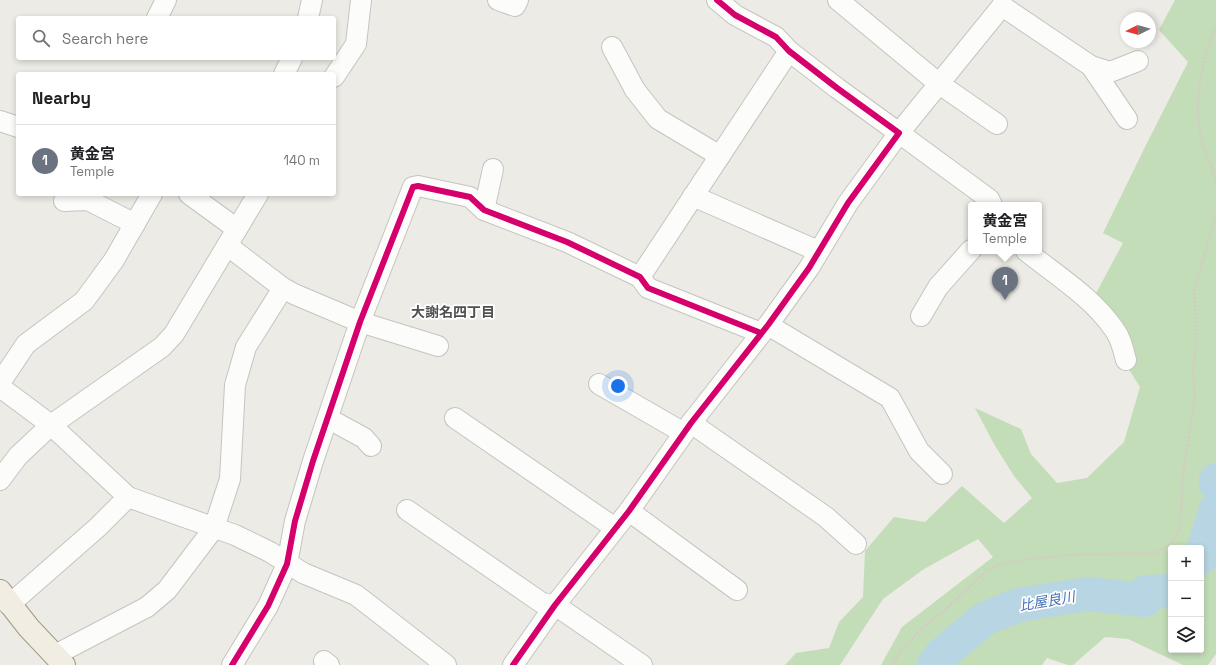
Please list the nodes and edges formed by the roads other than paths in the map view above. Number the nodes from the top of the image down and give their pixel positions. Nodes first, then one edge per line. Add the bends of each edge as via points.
1 (166, 0) edge
2 (312, 0) edge
3 (361, 0) edge
4 (498, 0) edge
5 (518, 0) edge
6 (716, 0) edge
7 (838, 0) edge
8 (1004, 3) edge
9 (158, 16) edge
10 (308, 16) edge
11 (612, 47) dead end
12 (789, 51) junction
13 (291, 60) edge
14 (1138, 61) dead end
15 (1091, 66) junction
16 (285, 72) edge
17 (336, 75) edge
18 (938, 83) junction
19 (1127, 119) dead end
20 (0, 121) edge
21 (997, 124) dead end
22 (16, 126) edge
23 (899, 133) junction
24 (720, 156) junction
25 (493, 169) dead end
26 (151, 196) edge
27 (197, 196) edge
28 (257, 196) edge
29 (693, 196) junction
30 (212, 200) edge
31 (64, 201) dead end
32 (990, 202) edge
33 (484, 210) junction
34 (135, 224) junction
35 (233, 237) junction
36 (818, 252) junction
37 (968, 253) edge
38 (1030, 254) edge
39 (640, 277) junction
40 (283, 288) junction
41 (922, 316) dead end
42 (360, 322) junction
43 (764, 329) junction
44 (438, 346) dead end
45 (1126, 360) dead end
46 (0, 383) edge
47 (599, 384) dead end
48 (0, 387) edge
49 (456, 418) dead end
50 (329, 419) junction
51 (51, 424) junction
52 (688, 428) junction
53 (371, 446) dead end
54 (942, 474) dead end
55 (0, 480) edge
56 (128, 497) junction
57 (407, 510) dead end
58 (628, 511) junction
59 (214, 528) junction
60 (615, 528) junction
61 (856, 544) dead end
62 (286, 564) junction
63 (737, 590) dead end
64 (5, 598) edge
65 (555, 605) junction
66 (59, 660) edge
67 (232, 665) edge
68 (446, 665) edge
69 (513, 665) edge
70 (642, 665) edge

1 - 9 street
2 - 10 street
3 - 17 street via 356,44
4 - 5 street via 515,6
6 - 12 street via 735,15 776,37
7 - 18 street
8 - 15 street
8 - 18 street
11 - 24 street via 635,90 658,119
12 - 23 street
12 - 24 street
13 - 16 street
14 - 15 street via 1110,72
15 - 19 street
18 - 21 street
18 - 23 street
20 - 22 street
23 - 32 street
23 - 36 street via 848,203
24 - 29 street
25 - 33 street
26 - 34 street
27 - 30 street
28 - 35 street
29 - 36 street
29 - 39 street
30 - 35 street
31 - 34 street via 88,200
33 - 39 street via 567,242
33 - 42 street via 470,197 413,187
34 - 46 street via 114,260 84,301 26,344
35 - 40 street
35 - 51 street via 174,334 162,346
36 - 43 street
37 - 41 street via 938,287
38 - 45 street via 1084,297 1105,319 1122,343
39 - 43 street via 648,288
40 - 42 street
40 - 59 street via 246,347 235,385 230,479
42 - 44 street
42 - 50 street
43 - 52 street
43 - 54 street via 890,398 919,451
47 - 52 street
48 - 51 street
49 - 60 street
50 - 53 street via 364,438
50 - 62 street via 312,461 295,520
51 - 55 street via 18,456
51 - 56 street
52 - 58 street
52 - 61 street via 826,517
56 - 59 street
56 - 64 street via 98,527
57 - 65 street via 542,603
58 - 60 street
58 - 63 street
59 - 62 street via 253,544
59 - 66 street via 167,590 147,607
60 - 65 street
62 - 67 street via 268,606
62 - 68 street via 356,595
64 - 66 main road
65 - 69 street
65 - 70 street

